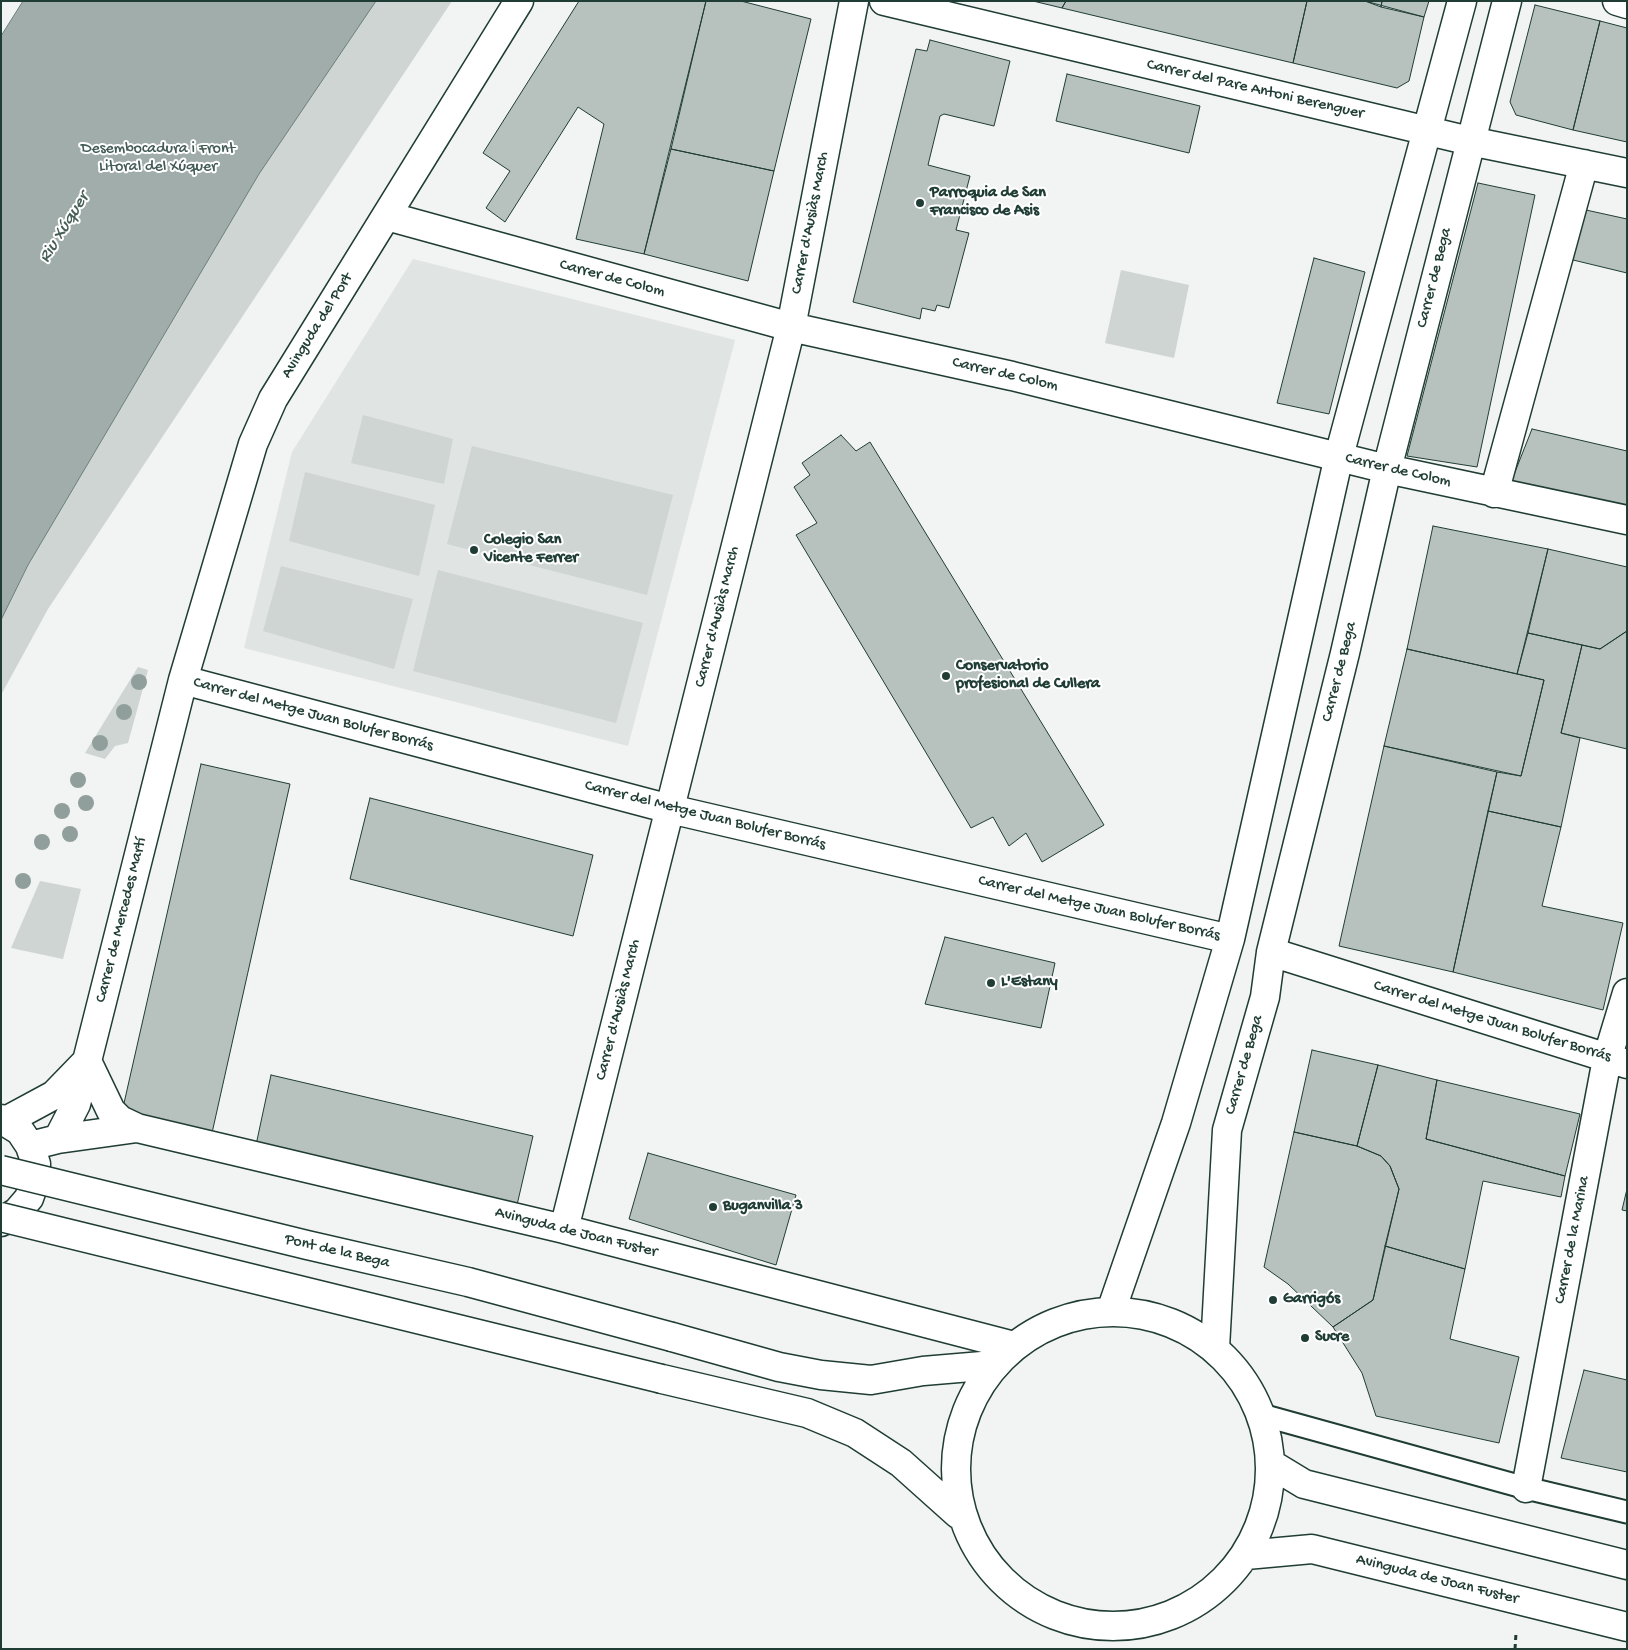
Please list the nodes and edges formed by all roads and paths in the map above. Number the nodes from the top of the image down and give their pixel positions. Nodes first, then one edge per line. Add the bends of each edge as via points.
1 (518, 1) edge
2 (854, 1) edge
3 (884, 1) edge
4 (1462, 1) edge
5 (1507, 1) edge
6 (1617, 1) edge
7 (1627, 4) edge
8 (1427, 131) junction
9 (1470, 141) junction
10 (1584, 164) junction
11 (1627, 173) edge
12 (387, 216) junction
13 (791, 327) junction
14 (1338, 456) junction
15 (1387, 469) junction
16 (1494, 492) junction
17 (1627, 520) edge
18 (183, 680) junction
19 (670, 809) junction
20 (1230, 939) junction
21 (1271, 952) junction
22 (1627, 993) edge
23 (87, 1061) junction
24 (1617, 1061) edge
25 (3, 1120) edge
26 (136, 1128) junction
27 (58, 1139) junction
28 (30, 1146) junction
29 (1, 1170) edge
30 (1, 1217) edge
31 (1, 1222) edge
32 (564, 1229) junction
33 (1111, 1311) junction
34 (1014, 1346) junction
35 (1215, 1348) junction
36 (994, 1365) junction
37 (1262, 1415) junction
38 (1271, 1464) junction
39 (1526, 1488) junction
40 (1627, 1512) edge
41 (958, 1514) junction
42 (1246, 1555) junction
43 (1627, 1565) edge
44 (1627, 1627) edge

1 - 12 street, Avinguda del Port
2 - 13 street, Carrer d'Ausiàs March
3 - 8 street, Carrer del Pare Antoni Berenguer
4 - 8 street
5 - 9 street, Carrer de Bega
6 - 7 street
8 - 9 street, Carrer del Pare Antoni Berenguer
8 - 14 street
9 - 10 street, Carrer del Pare Antoni Berenguer
9 - 15 street, Carrer de Bega
10 - 11 street, Carrer del Pare Antoni Berenguer
10 - 16 street
12 - 13 street, Carrer de Colom
12 - 18 street, Avinguda del Port via 273,399 253,444
13 - 14 street, Carrer de Colom via 1012,376
13 - 19 street, Carrer d'Ausiàs March
14 - 15 street, Carrer de Colom
14 - 20 street
15 - 16 street, Carrer de Colom
15 - 21 street, Carrer de Bega
16 - 17 street, Carrer de Colom
18 - 19 street, Carrer del Metge Juan Bolufer Borrás
18 - 23 street, Carrer de Mercedes Martí
19 - 20 street, Carrer del Metge Juan Bolufer Borrás
19 - 32 street, Carrer d'Ausiàs March
20 - 33 street via 1176,1123
21 - 24 street, Carrer del Metge Juan Bolufer Borrás
21 - 35 street, Carrer de Bega via 1265,996 1227,1130
22 - 24 street, Carrer de la Marina
23 - 25 street via 54,1095
23 - 26 street via 111,1111
23 - 27 street, Carrer de Mercedes Martí via 76,1104
24 - 39 street, Carrer de la Marina
25 - 28 street via 20,1131
26 - 27 street
26 - 32 street, Avinguda de Joan Fuster
27 - 28 street
28 - 31 street via 36,1164 29,1198 17,1212
29 - 36 street, Pont de la Bega, bridge via 307,1246 468,1282 780,1367 863,1379
30 - 41 street, bridge via 807,1413 855,1433 901,1463
32 - 34 street, Avinguda de Joan Fuster
33 - 34 street via 1076,1315 1043,1327
33 - 35 street via 1148,1315 1183,1328
34 - 36 street
35 - 37 street via 1243,1379
36 - 41 street via 967,1408 955,1459
37 - 38 street
37 - 39 lane
38 - 42 street via 1269,1496 1260,1527
38 - 43 street via 1304,1484
39 - 40 lane
41 - 42 street via 982,1558 1018,1596 1064,1620 1115,1628 1166,1619 1211,1594
42 - 44 street, Avinguda de Joan Fuster via 1312,1549

